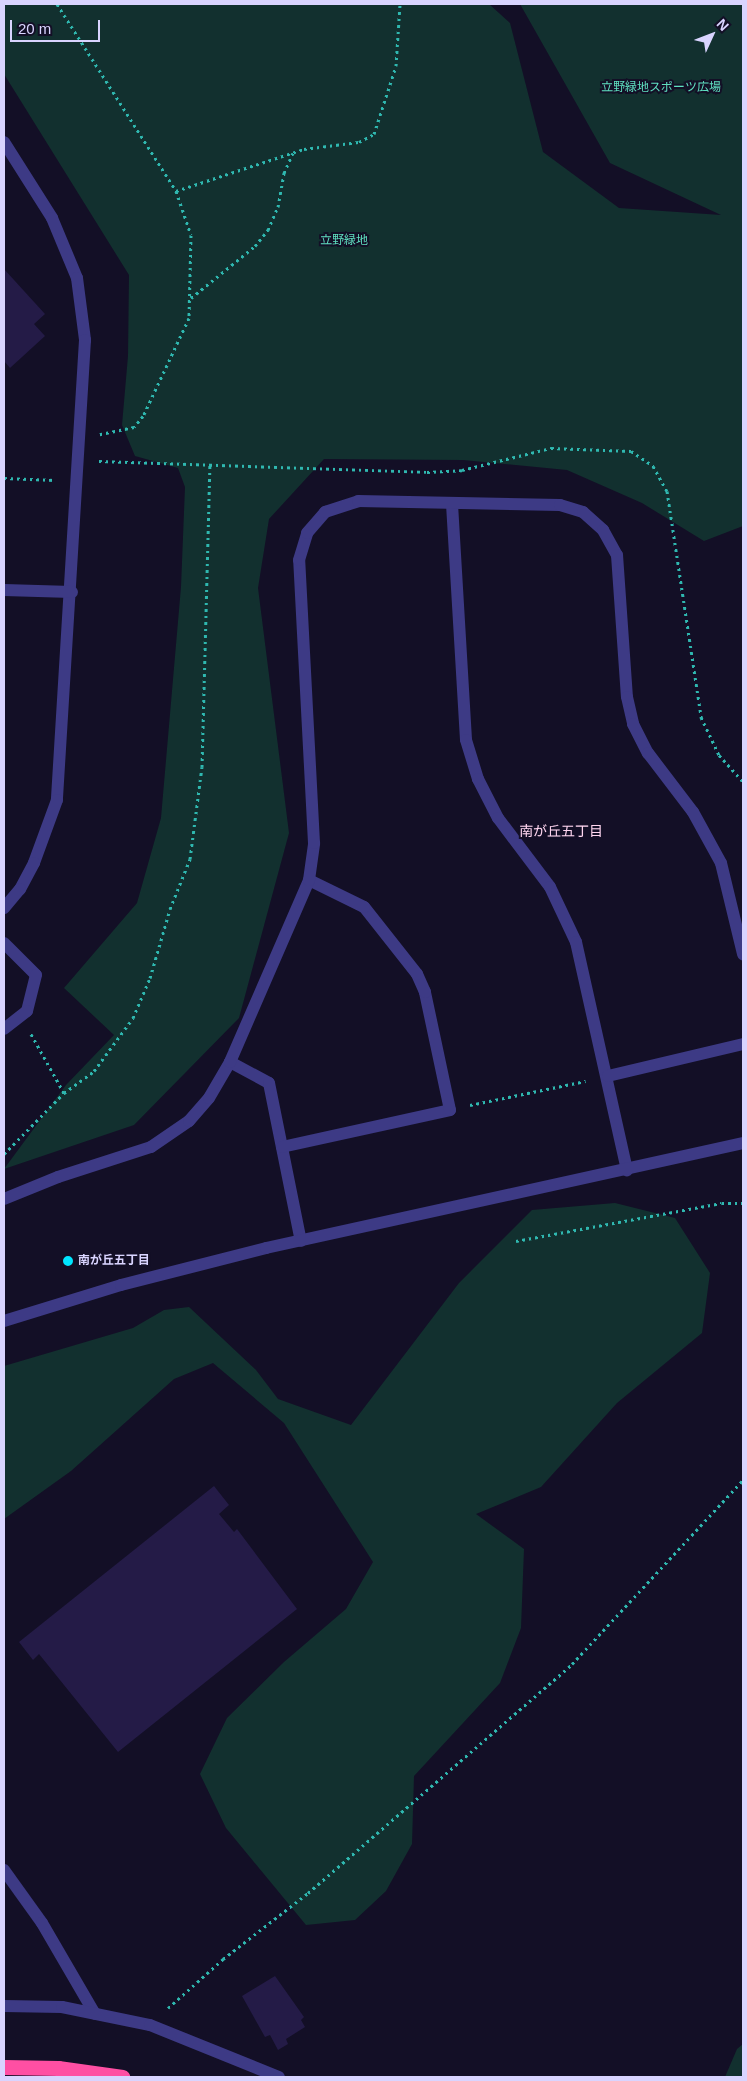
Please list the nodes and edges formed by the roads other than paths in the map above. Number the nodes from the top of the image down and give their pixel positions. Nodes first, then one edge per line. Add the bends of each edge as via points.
1 (4, 142) edge
2 (452, 504) junction
3 (4, 590) edge
4 (72, 592) junction
5 (309, 880) junction
6 (4, 908) edge
7 (4, 943) edge
8 (743, 954) edge
9 (4, 1029) edge
10 (743, 1044) edge
11 (230, 1062) junction
12 (608, 1076) junction
13 (743, 1143) edge
14 (282, 1146) junction
15 (627, 1170) junction
16 (4, 1199) edge
17 (301, 1241) junction
18 (4, 1322) edge
19 (4, 1870) edge
20 (4, 2006) edge
21 (95, 2014) junction
22 (4, 2067) edge
23 (122, 2077) edge
24 (279, 2077) edge

1 - 4 street via 52,218 77,278 85,340
2 - 5 street via 358,501 325,512 307,533 299,560 314,843
2 - 8 street via 560,505 583,512 603,530 617,555 627,697 633,724 648,753 693,812 721,863
2 - 12 street via 466,740 478,778 498,818 550,887 576,942
3 - 4 street
4 - 6 street via 57,800 34,863 20,889
5 - 11 street
5 - 14 street via 364,907 417,974 424,992 450,1110
7 - 9 street via 36,975 27,1011
10 - 12 street
11 - 14 street via 268,1083
11 - 16 street via 209,1098 189,1121 151,1147 58,1177
12 - 15 street
13 - 15 street
14 - 17 street
15 - 17 street
17 - 18 street via 121,1285
19 - 21 street via 42,1923
20 - 21 street via 62,2007
21 - 24 street via 150,2025
22 - 23 highway via 58,2068

